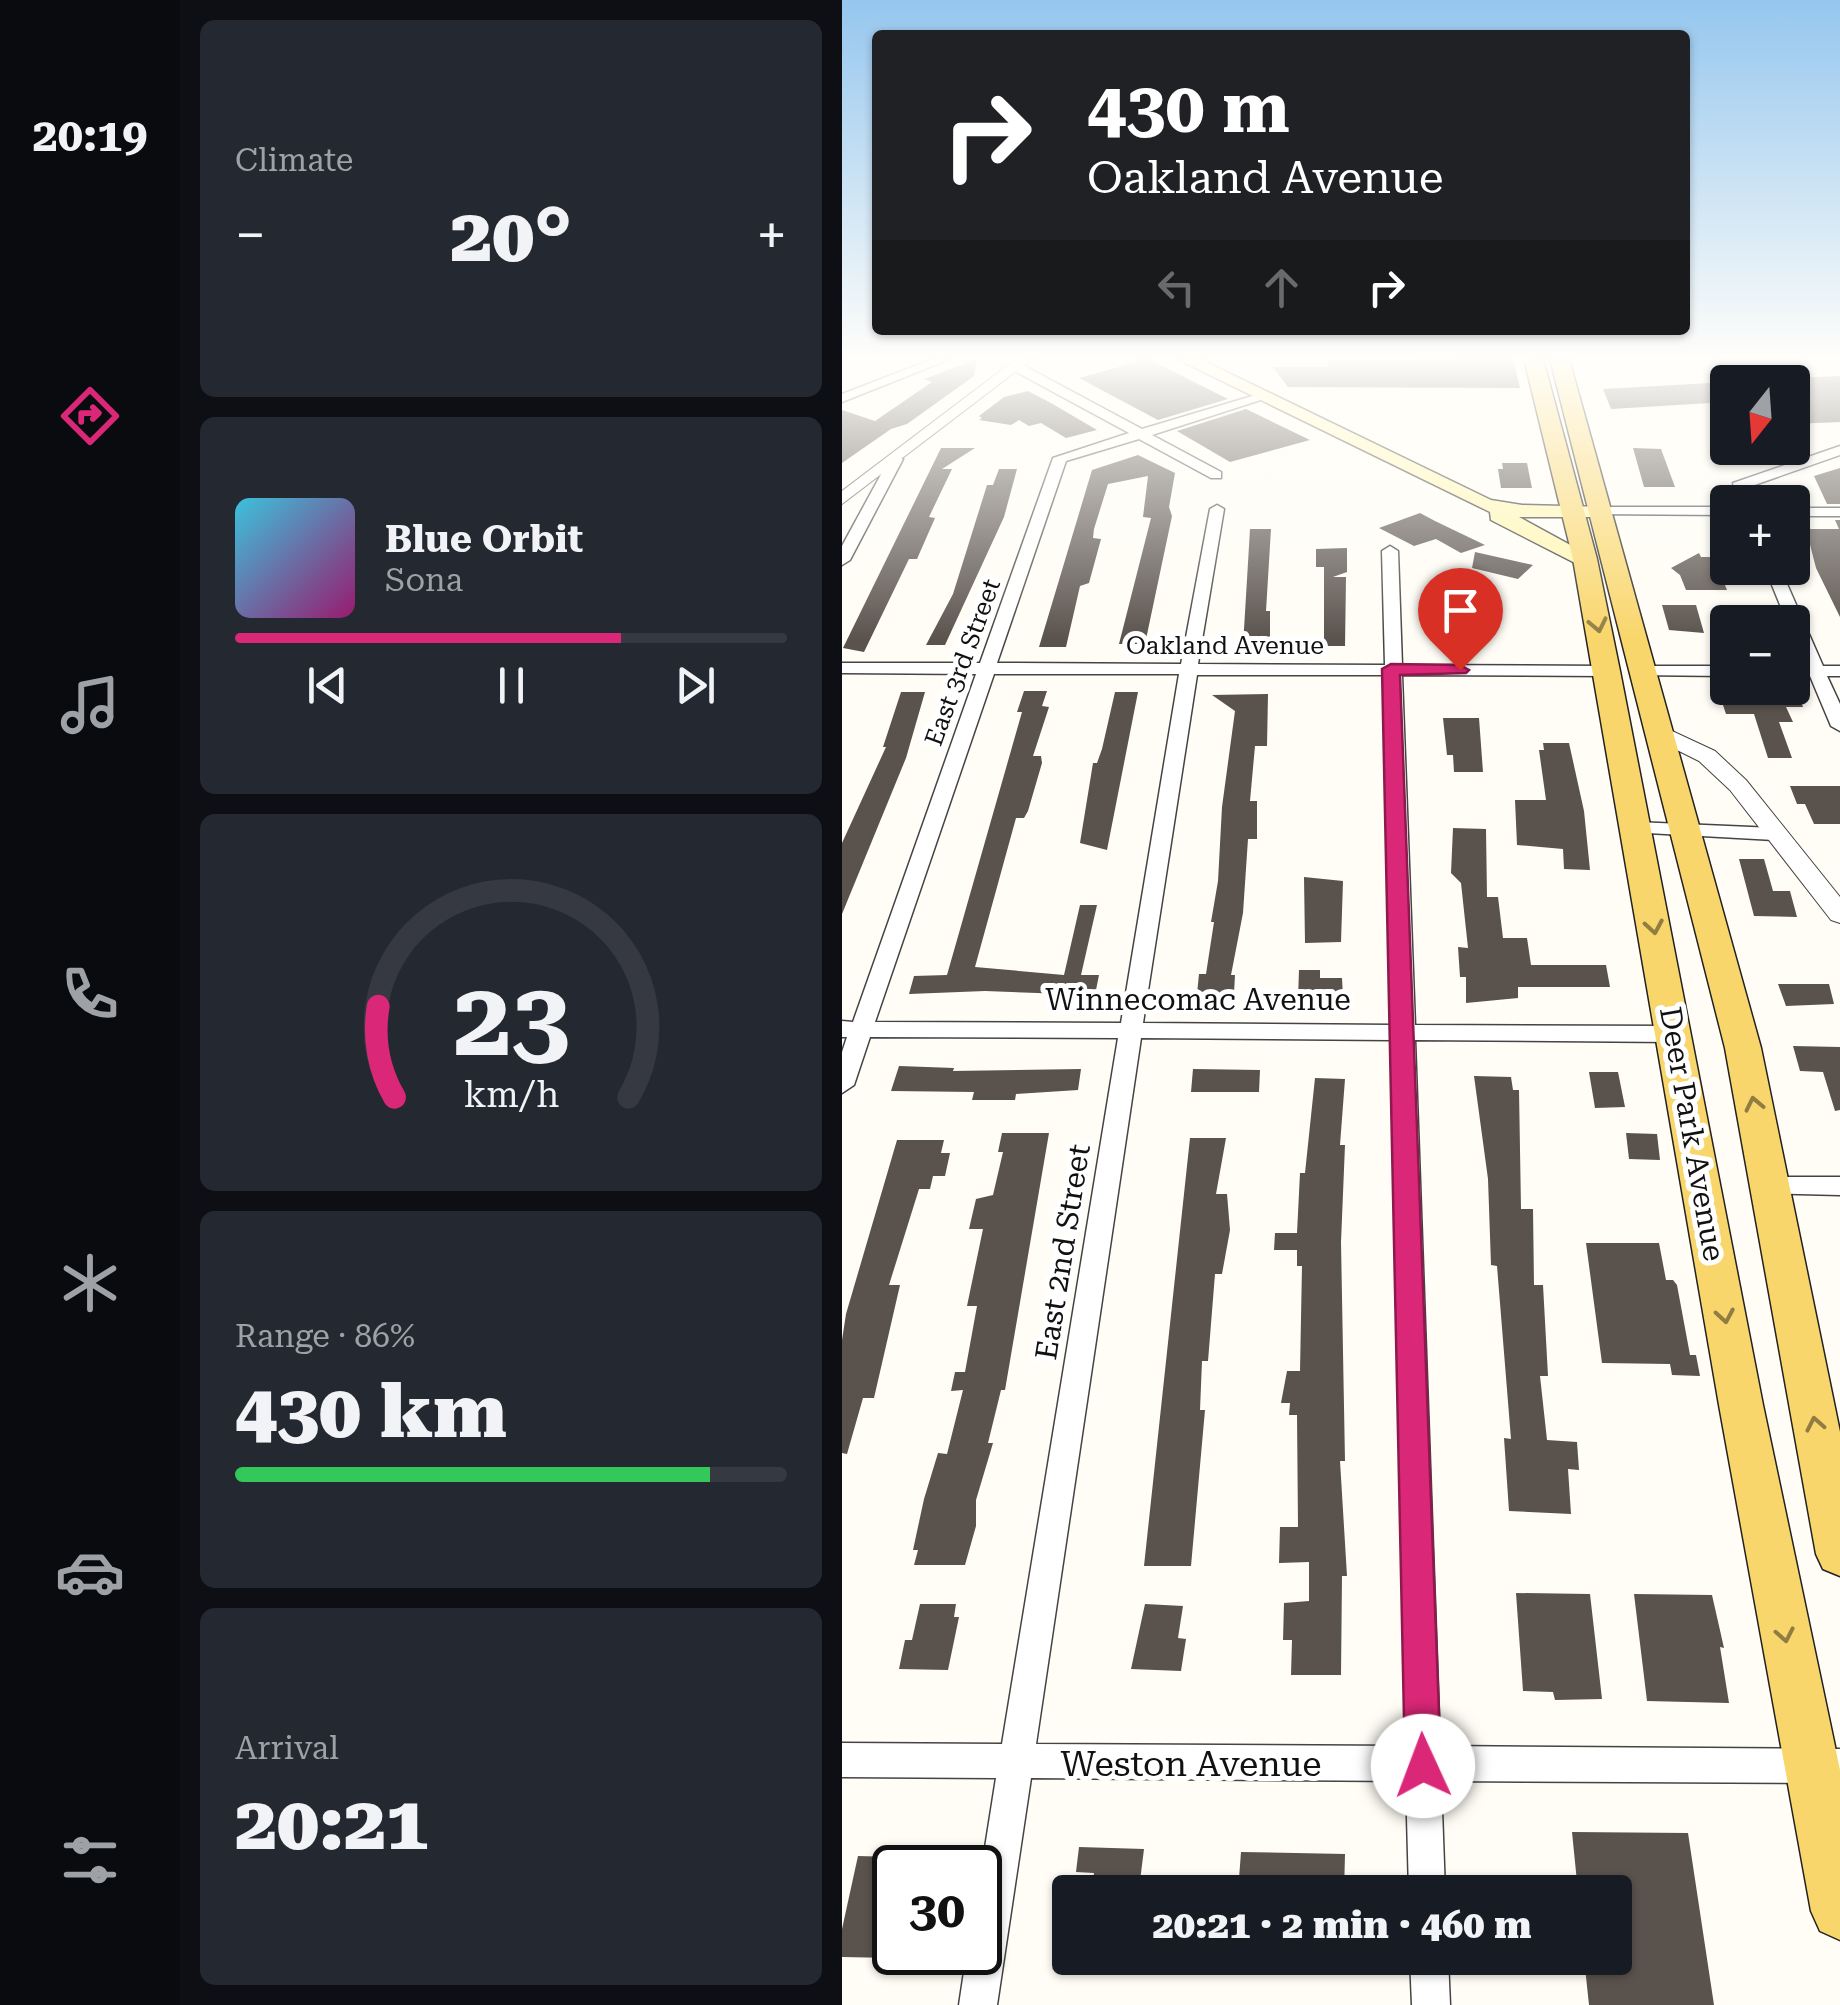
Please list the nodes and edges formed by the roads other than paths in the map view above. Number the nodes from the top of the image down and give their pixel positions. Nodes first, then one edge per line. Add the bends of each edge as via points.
1 (904, 453) edge
2 (1077, 453) edge
3 (1174, 453) edge
4 (1377, 453) edge
5 (1565, 453) edge
6 (1575, 453) edge
7 (1833, 453) edge
8 (896, 459) junction
9 (1216, 475) dead end
10 (1741, 485) edge
11 (842, 499) edge
12 (1478, 502) junction
13 (1217, 509) dead end
14 (1585, 511) junction
15 (1710, 511) edge
16 (1810, 512) edge
17 (1840, 512) edge
18 (1390, 551) dead end
19 (842, 560) edge
20 (1585, 560) junction
21 (1780, 585) edge
22 (842, 668) edge
23 (1391, 669) junction
24 (986, 670) junction
25 (1188, 670) junction
26 (1810, 670) edge
27 (1817, 670) junction
28 (1840, 670) edge
29 (1607, 671) junction
30 (1640, 671) junction
31 (1710, 671) edge
32 (1840, 726) edge
33 (1657, 730) junction
34 (1636, 828) junction
35 (1684, 830) junction
36 (1774, 834) junction
37 (1840, 915) edge
38 (852, 1030) edge
39 (1132, 1031) junction
40 (1401, 1031) junction
41 (1673, 1034) junction
42 (842, 1085) edge
43 (1771, 1186) junction
44 (1840, 1186) edge
45 (1840, 1554) edge
46 (842, 1760) edge
47 (1016, 1763) junction
48 (1423, 1766) junction
49 (1824, 1766) edge
50 (1426, 1875) edge
51 (1840, 1911) edge
52 (1430, 1975) edge
53 (978, 2005) edge
54 (1431, 2005) edge

1 - 8 street
2 - 24 street, East 3rd Street via 1060,458
3 - 9 street
4 - 12 main road
5 - 14 main road, Deer Park Avenue
6 - 14 main road, Deer Park Avenue
7 - 10 street
8 - 11 street
8 - 19 street
12 - 14 main road via 1514,511
12 - 20 main road
13 - 25 street, East 2nd Street
14 - 15 street
14 - 20 main road, Deer Park Avenue
14 - 30 main road, Deer Park Avenue
16 - 17 street
18 - 23 street
20 -> 29 main road, Deer Park Avenue
21 - 27 street
22 - 24 street, Oakland Avenue
23 - 25 street, Oakland Avenue
23 - 29 street, Oakland Avenue
23 - 40 street
24 - 25 street, Oakland Avenue
24 - 38 street, East 3rd Street
25 - 39 street, East 2nd Street
26 - 27 street
27 - 28 street
27 - 32 street
29 - 34 main road, Deer Park Avenue
30 - 31 street
30 - 33 main road, Deer Park Avenue
33 - 35 main road, Deer Park Avenue
33 - 36 street via 1700,752 1738,786
34 - 35 street
34 -> 41 main road, Deer Park Avenue
35 - 36 street
43 -> 35 main road, Deer Park Avenue via 1743,1048
36 - 37 street
38 - 39 street, Winnecomac Avenue
38 - 42 street, East 3rd Street
39 - 40 street, Winnecomac Avenue
39 - 47 street, East 2nd Street
40 - 41 street, Winnecomac Avenue
40 - 48 street
41 -> 49 main road, Deer Park Avenue
43 - 44 street
45 -> 43 main road, Deer Park Avenue
46 - 47 street, Weston Avenue
47 - 48 street, Weston Avenue
47 - 53 street, East 2nd Street
48 - 49 street, Weston Avenue
48 - 50 street
49 - 51 main road, Deer Park Avenue
52 - 54 street

